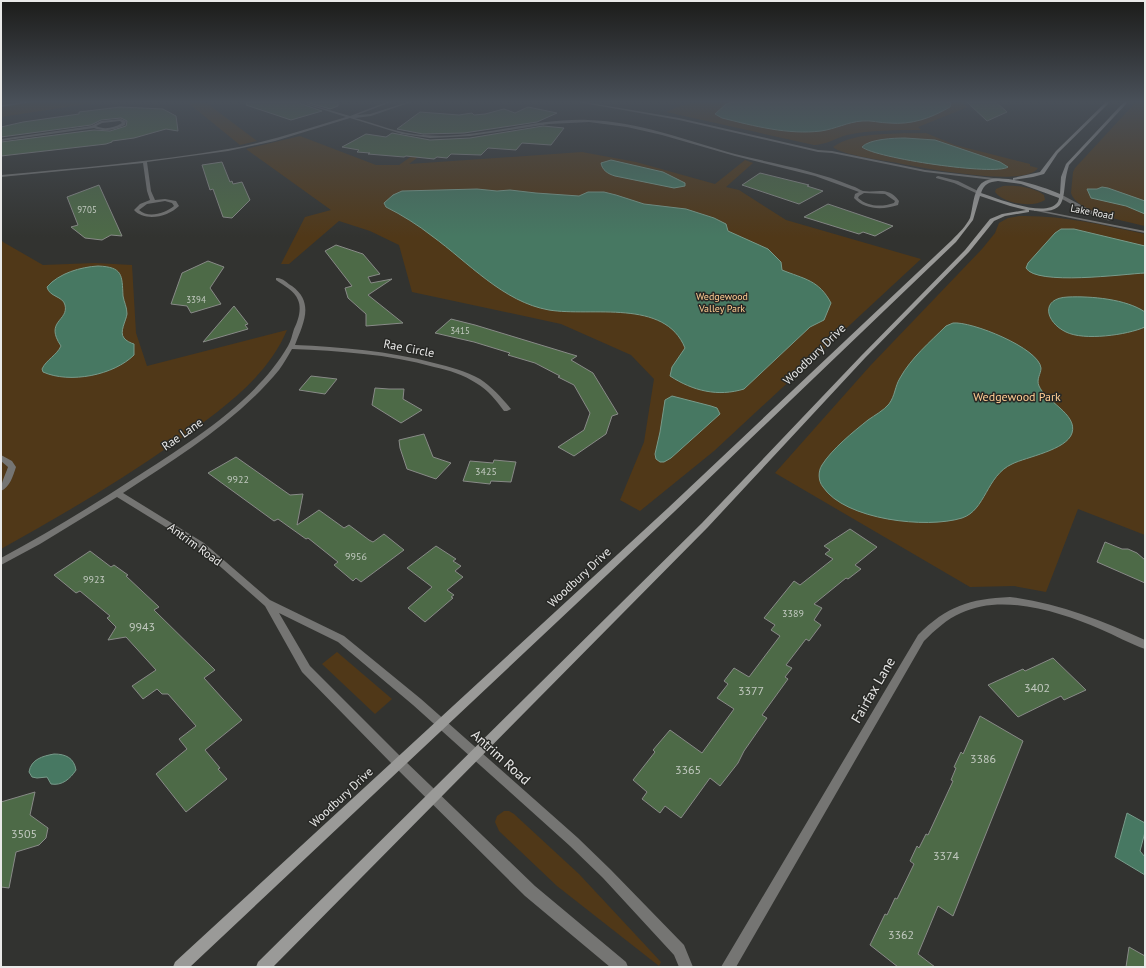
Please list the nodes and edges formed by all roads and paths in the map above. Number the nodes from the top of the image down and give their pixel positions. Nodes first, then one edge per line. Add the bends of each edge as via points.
1 (244, 147) edge
2 (709, 147) edge
3 (801, 147) edge
4 (1062, 147) edge
5 (1084, 147) edge
6 (818, 151) junction
7 (145, 162) junction
8 (1, 176) edge
9 (1002, 180) junction
10 (863, 192) junction
11 (980, 194) junction
12 (1062, 197) junction
13 (153, 201) junction
14 (1035, 210) junction
15 (1145, 228) edge
16 (1145, 232) edge
17 (278, 279) dead end
18 (292, 347) junction
19 (507, 409) dead end
20 (1, 458) edge
21 (1, 488) edge
22 (117, 493) junction
23 (1, 562) edge
24 (267, 603) junction
25 (1145, 645) edge
26 (441, 724) junction
27 (475, 754) junction
28 (399, 763) junction
29 (433, 796) junction
30 (180, 967) edge
31 (263, 967) edge
32 (621, 967) edge
33 (686, 967) edge
34 (728, 967) edge

1 - 7 street
2 - 10 street via 827,178
3 - 6 street
4 - 9 main road via 1042,173
5 - 12 main road via 1067,165 1063,177
6 - 9 street via 925,171
6 - 11 street via 826,156 946,179
7 - 8 street
7 - 13 street
9 - 11 main road via 984,184
9 - 12 main road via 1035,186
10 - 10 street via 856,198 868,204 887,206 897,201 892,196 882,193
11 - 14 main road via 1009,205
11 - 26 main road, Woodbury Drive via 970,221 945,249
12 - 14 main road via 1056,207
12 - 15 street, Lake Road via 1096,215
13 - 13 street via 138,208 137,213 160,214 177,206 170,201
14 - 16 street, Lake Road
14 - 27 main road via 1004,215 992,220 967,251 706,525
17 - 18 street, Rae Lane via 301,299 299,327
18 - 19 street, Rae Circle via 348,349 443,367 467,375 485,386
18 - 22 street, Rae Lane via 272,374 242,404 194,442
20 - 21 street via 12,467 8,479
22 - 23 street, Rae Lane
22 - 24 street, Antrim Road via 201,545
24 - 26 street, Antrim Road via 341,639
24 - 28 street, Antrim Road via 306,670
25 - 34 street, Fairfax Lane via 1101,624 1029,602 993,601 965,606 940,620 921,638
26 - 27 street, Antrim Road
26 - 28 main road, Woodbury Drive
27 - 29 main road
27 - 33 street, Antrim Road via 607,874 679,950
28 - 29 street, Antrim Road
28 - 30 main road, Woodbury Drive
29 - 31 main road
29 - 32 street, Antrim Road via 530,891

